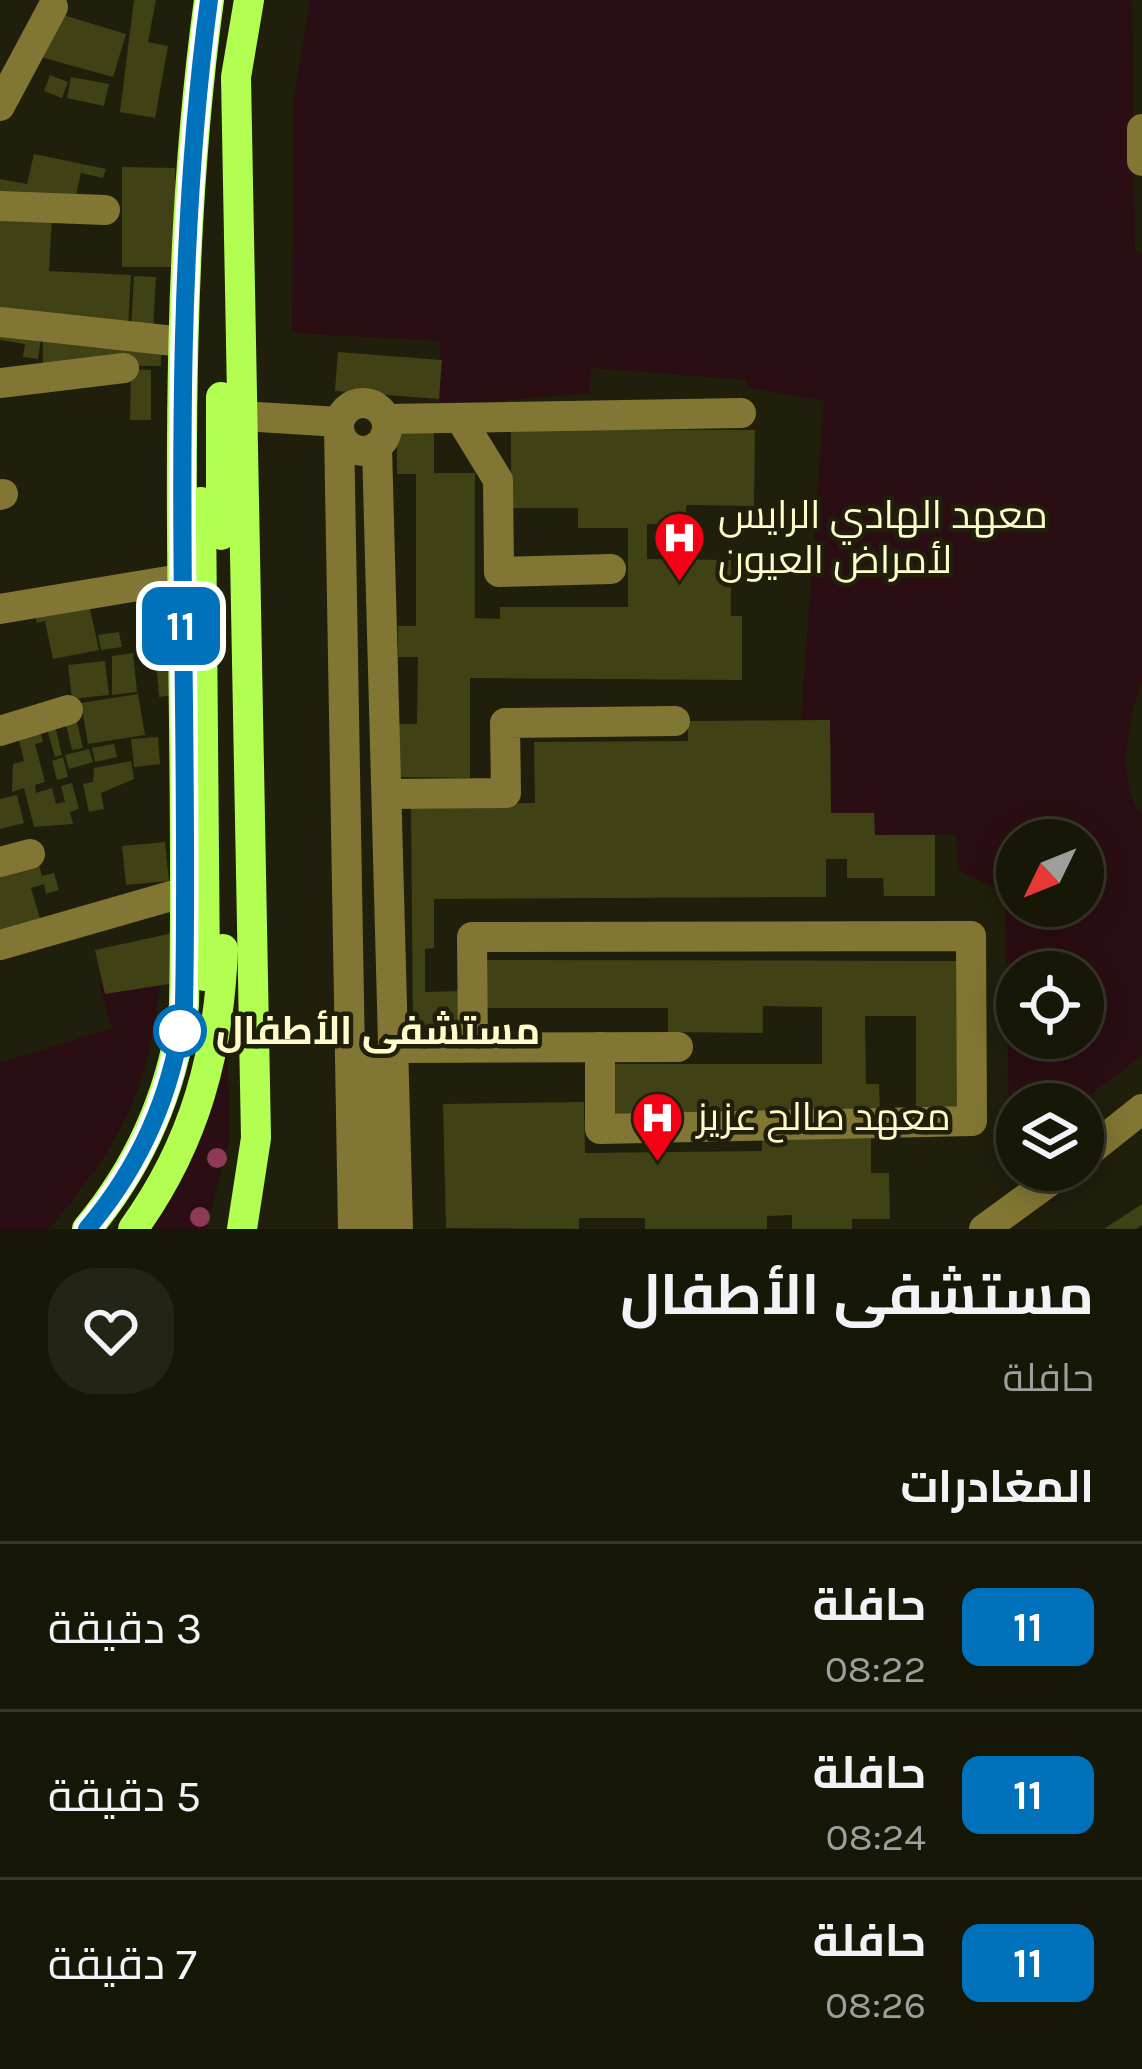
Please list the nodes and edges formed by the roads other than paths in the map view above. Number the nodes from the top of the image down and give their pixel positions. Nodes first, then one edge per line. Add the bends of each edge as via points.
1 (209, 0) edge
2 (249, 0) edge
3 (53, 7) dead end
4 (199, 76) junction
5 (236, 76) junction
6 (0, 106) edge
7 (1142, 129) edge
8 (1142, 161) edge
9 (0, 206) edge
10 (105, 210) dead end
11 (0, 322) edge
12 (183, 342) junction
13 (124, 368) dead end
14 (0, 383) edge
15 (741, 413) dead end
16 (241, 416) junction
17 (460, 418) junction
18 (339, 425) junction
19 (375, 439) junction
20 (610, 569) dead end
21 (180, 580) junction
22 (0, 609) edge
23 (68, 710) dead end
24 (675, 721) dead end
25 (0, 731) edge
26 (387, 794) junction
27 (185, 892) junction
28 (0, 945) edge
29 (473, 1047) junction
30 (600, 1047) junction
31 (678, 1047) dead end
32 (393, 1048) junction
33 (1142, 1109) edge
34 (1104, 1139) edge
35 (1036, 1191) edge
36 (86, 1229) edge
37 (110, 1229) edge
38 (134, 1229) edge
39 (242, 1229) edge
40 (352, 1229) edge
41 (376, 1229) edge
42 (398, 1229) edge
43 (984, 1229) edge

1 - 4 main road
2 - 5 main road
3 - 6 street
4 - 12 main road
4 - 37 main road via 205,998 176,1119
5 - 16 main road
5 - 38 main road via 222,173 220,1014 190,1129
7 - 8 street
9 - 10 street
11 - 12 street
12 - 21 main road
13 - 14 street
15 - 17 street
16 - 18 street
16 - 39 main road via 256,1138
17 - 19 street
17 - 20 street via 498,480 499,572
18 - 19 street via 346,445
18 - 19 street via 345,410 375,406
18 - 40 street
19 - 26 street
19 - 41 street
21 - 22 street
21 - 27 main road
23 - 25 street
24 - 26 street via 505,723 506,793
26 - 32 street
27 - 28 street
27 - 36 main road via 184,1005 173,1069 133,1166
29 - 30 street
29 - 30 street via 472,937 971,936 972,1121 600,1130
29 - 32 street
30 - 31 street
32 - 42 street
33 - 34 street
35 - 43 street

